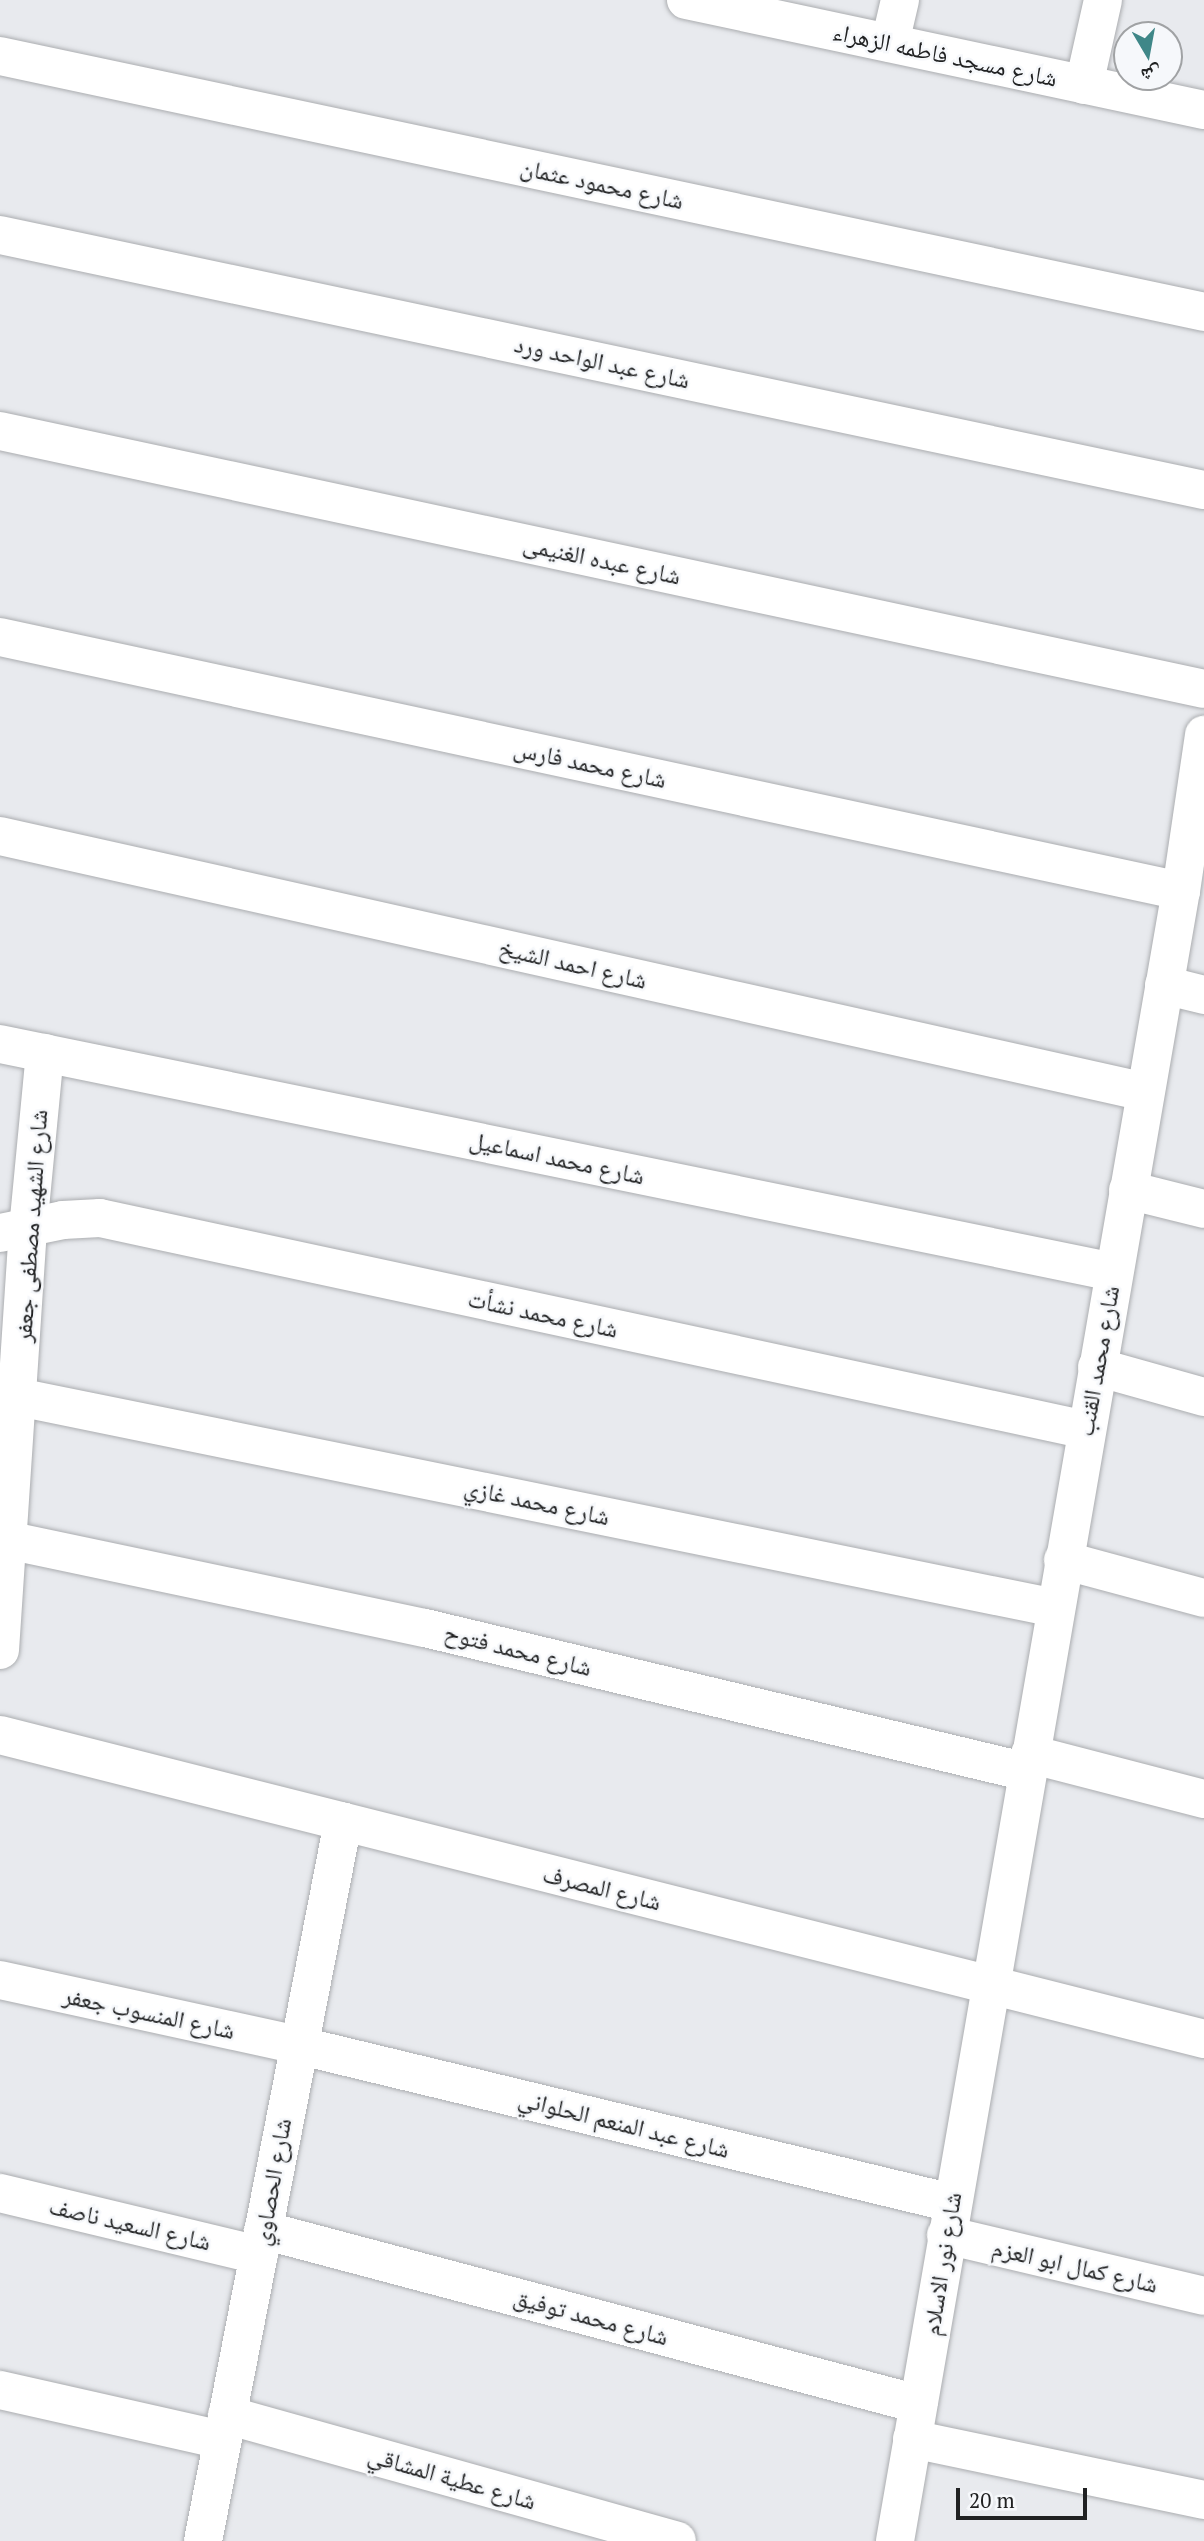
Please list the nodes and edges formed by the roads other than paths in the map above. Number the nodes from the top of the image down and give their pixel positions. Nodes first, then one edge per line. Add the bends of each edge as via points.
1 (901, 0) edge
2 (1103, 0) edge
3 (701, 2) edge
4 (890, 43) junction
5 (0, 56) edge
6 (1084, 85) junction
7 (1204, 110) edge
8 (0, 235) edge
9 (1204, 312) edge
10 (0, 431) edge
11 (1204, 490) edge
12 (0, 637) edge
13 (1204, 689) edge
14 (1204, 735) edge
15 (1199, 803) edge
16 (0, 836) edge
17 (1181, 891) junction
18 (1164, 985) junction
19 (1204, 995) edge
20 (0, 1044) edge
21 (45, 1053) junction
22 (1145, 1092) junction
23 (1128, 1190) junction
24 (1204, 1209) edge
25 (14, 1231) edge
26 (1114, 1272) junction
27 (1097, 1367) junction
28 (18, 1397) junction
29 (1204, 1397) edge
30 (1086, 1430) junction
31 (6, 1470) edge
32 (7, 1539) junction
33 (1063, 1560) junction
34 (1204, 1598) edge
35 (1055, 1608) junction
36 (0, 1650) edge
37 (0, 1735) edge
38 (1028, 1763) junction
39 (1204, 1800) edge
40 (343, 1822) junction
41 (0, 1980) edge
42 (988, 1987) junction
43 (1204, 2039) edge
44 (297, 2045) junction
45 (0, 2193) edge
46 (949, 2219) junction
47 (261, 2242) junction
48 (1204, 2296) edge
49 (0, 2390) edge
50 (915, 2421) junction
51 (225, 2427) junction
52 (1204, 2500) edge
53 (203, 2541) edge
54 (677, 2541) edge
55 (895, 2541) edge

1 - 4 street
2 - 6 street
3 - 4 street, شارع مسجد فاطمه الزهراء
4 - 6 street, شارع مسجد فاطمه الزهراء
5 - 9 street, شارع محمود عثمان
6 - 7 street, شارع مسجد فاطمه الزهراء
8 - 11 street, شارع عبد الواحد ورد
10 - 13 street, شارع عبده الغنيمى
12 - 17 street, شارع محمد فارس
14 - 15 street, شارع محمد القنب
15 - 17 street, شارع محمد القنب
16 - 22 street, شارع احمد الشيخ
17 - 18 street, شارع محمد القنب
18 - 19 street
18 - 22 street, شارع محمد القنب
20 - 21 street, شارع محمد اسماعيل
21 - 25 street, شارع الشهيد مصطفى جعفر
21 - 26 street, شارع محمد اسماعيل
22 - 23 street, شارع محمد القنب
23 - 24 street
23 - 26 street, شارع محمد القنب
25 - 28 street, شارع الشهيد مصطفى جعفر
25 - 30 street, شارع محمد نشأت via 63,1220 100,1218
26 - 27 street, شارع محمد القنب
27 - 29 street
27 - 30 street, شارع محمد القنب
28 - 31 street, شارع الشهيد مصطفى جعفر
28 - 35 street, شارع محمد غازي
30 - 33 street, شارع محمد القنب
31 - 32 street, شارع الشهيد مصطفى جعفر
32 - 36 street, شارع الشهيد مصطفى جعفر
32 - 38 street, شارع محمد فتوح
33 - 34 street
33 - 35 street, شارع محمد القنب
35 - 38 street, شارع محمد القنب
37 - 40 street, شارع المصرف
38 - 39 street, شارع محمد فتوح
38 - 42 street, شارع محمد القنب
40 - 42 street, شارع المصرف
40 - 44 street, شارع الحصاوي
41 - 44 street, شارع المنسوب جعفر
42 - 43 street, شارع المصرف
42 - 46 street, شارع نور الاسلام
44 - 46 street, شارع عبد المنعم الحلواني
44 - 47 street, شارع الحصاوي
45 - 47 street, شارع السعيد ناصف
46 - 48 street, شارع كمال ابو العزم
46 - 50 street, شارع نور الاسلام
47 - 50 street, شارع محمد توفيق
47 - 51 street, شارع الحصاوي
49 - 51 street, شارع عطية المشاقي
50 - 52 street, شارع محمد توفيق
50 - 55 street, شارع نور الاسلام
51 - 53 street, شارع الحصاوي
51 - 54 street, شارع عطية المشاقي

